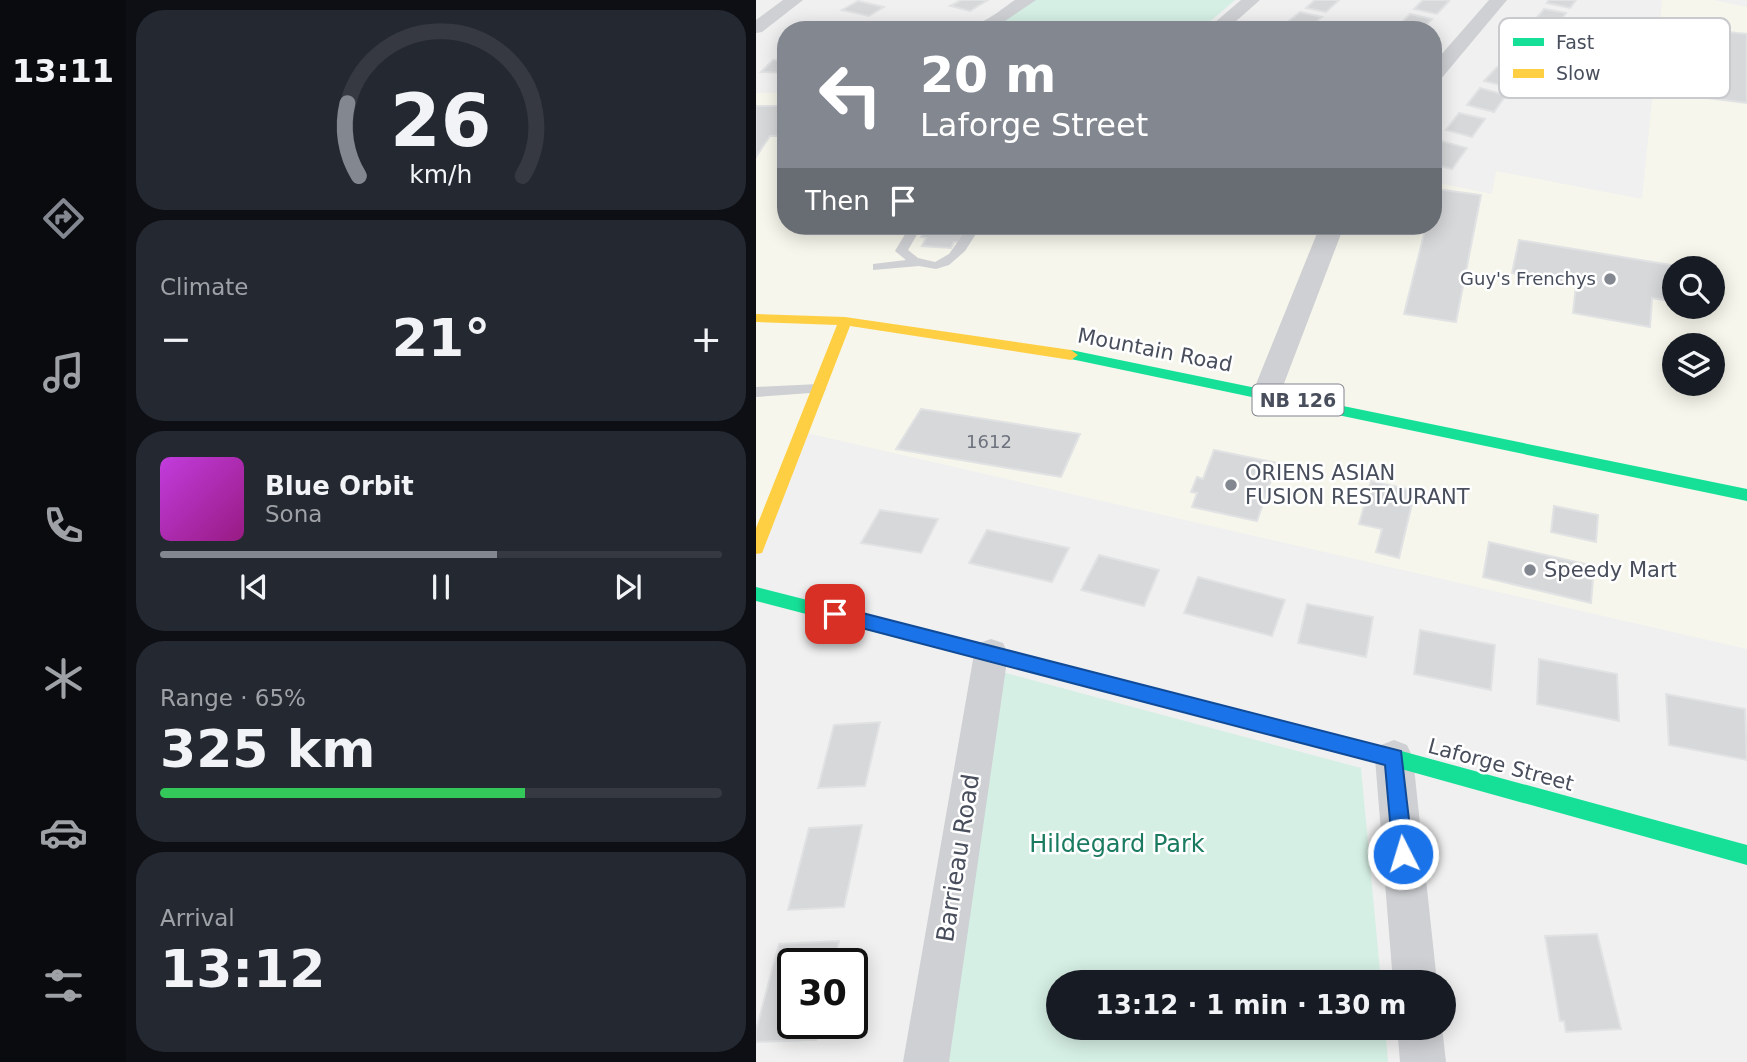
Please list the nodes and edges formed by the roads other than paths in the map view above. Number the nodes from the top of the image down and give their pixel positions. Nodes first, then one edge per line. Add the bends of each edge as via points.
1 (794, 0) edge
2 (1027, 0) edge
3 (1251, 0) edge
4 (1498, 0) edge
5 (1000, 21) edge
6 (1226, 21) edge
7 (756, 30) edge
8 (776, 34) dead end
9 (1442, 65) edge
10 (911, 235) edge
11 (969, 235) edge
12 (1328, 235) edge
13 (918, 263) junction
14 (877, 267) dead end
15 (756, 317) edge
16 (845, 321) junction
17 (819, 389) junction
18 (756, 392) edge
19 (1266, 394) junction
20 (1747, 495) edge
21 (760, 529) edge
22 (756, 548) edge
23 (756, 594) edge
24 (991, 654) junction
25 (1394, 758) junction
26 (1747, 855) edge
27 (1414, 970) edge
28 (1420, 1040) edge
29 (926, 1062) edge
30 (1423, 1062) edge

1 - 7 street
2 - 5 street
3 - 6 street
4 - 9 street
7 - 8 street
10 - 13 lane via 901,251
11 - 13 lane via 956,257 940,264
12 - 19 street
13 - 14 lane
15 - 16 street, Mountain Road / NB 126
16 - 17 street
16 - 19 street, Mountain Road / NB 126 via 1052,351
17 - 18 lane
17 - 21 street
19 - 20 street, Mountain Road / NB 126
21 - 22 street
23 - 24 street, Laforge Street
24 - 25 street, Laforge Street
24 - 29 street, Barrieau Road
25 - 26 street, Laforge Street
25 - 27 street
28 - 30 street

